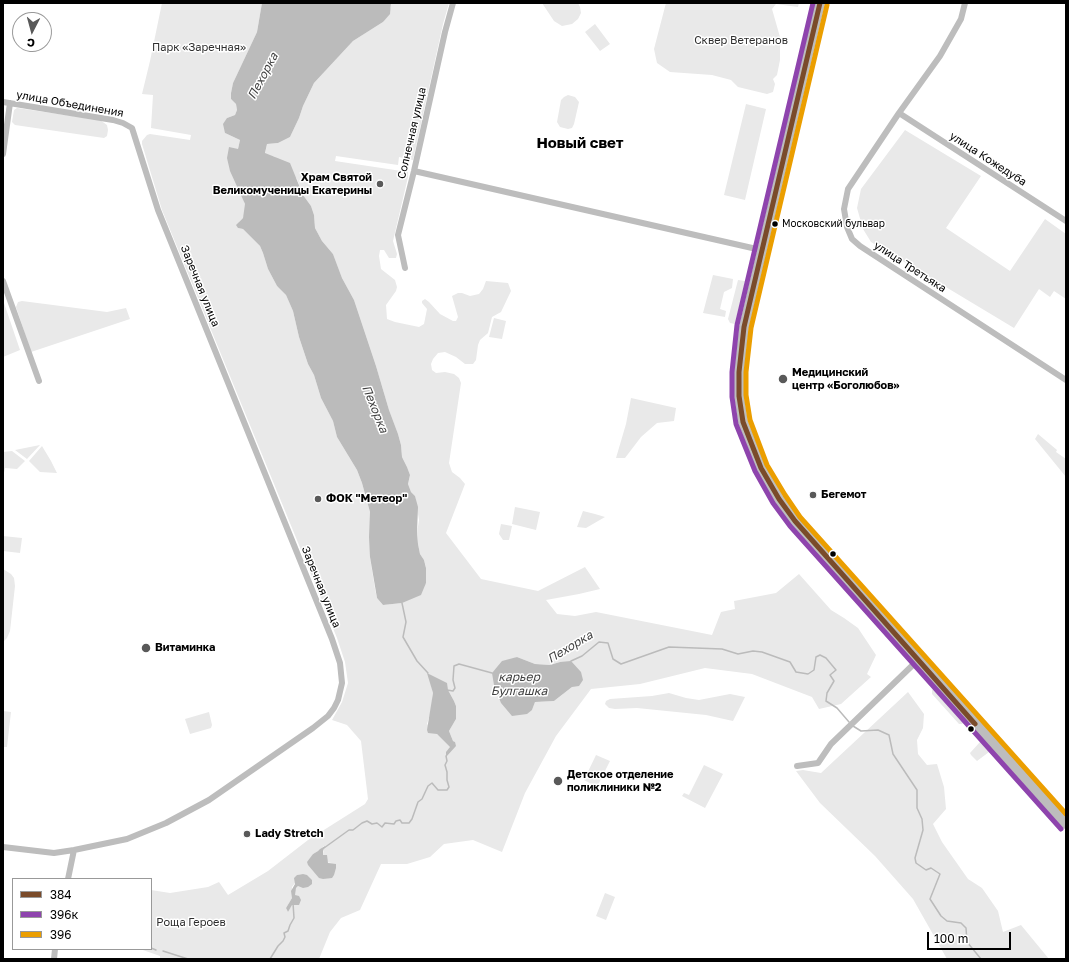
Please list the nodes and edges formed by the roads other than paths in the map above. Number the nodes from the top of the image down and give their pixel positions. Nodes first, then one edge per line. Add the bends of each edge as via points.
1 (453, 3) edge
2 (820, 3) edge
3 (965, 3) edge
4 (3, 102) edge
5 (10, 103) junction
6 (899, 113) junction
7 (132, 128) joint
8 (3, 154) edge
9 (414, 171) junction
10 (1066, 221) edge
11 (761, 250) junction
12 (406, 268) dead end
13 (3, 281) edge
14 (1066, 380) edge
15 (39, 381) dead end
16 (918, 660) junction
17 (797, 766) dead end
18 (1066, 824) edge
19 (3, 847) edge
20 (74, 850) junction
21 (68, 878) edge

1 - 9 street, Солнечная улица
2 - 11 main road
3 - 6 street, улица Третьяка via 961,19 940,56
4 - 5 street, улица Объединения
5 - 7 street, улица Объединения via 113,120
5 - 8 street
6 - 10 street, улица Кожедуба
6 - 14 street, улица Третьяка via 848,189 844,216 852,239
7 - 20 street, Заречная улица via 158,210 332,640 340,663 342,683 338,700 328,716 209,800 166,823 127,839
9 - 11 street
9 - 12 street, Солнечная улица via 398,235
11 - 16 main road via 744,327 739,372 740,406 750,442 761,468 795,521
13 - 15 street
16 - 17 street via 832,744 818,763
16 - 18 main road
19 - 20 street, Заречная улица via 54,853
20 - 21 street

